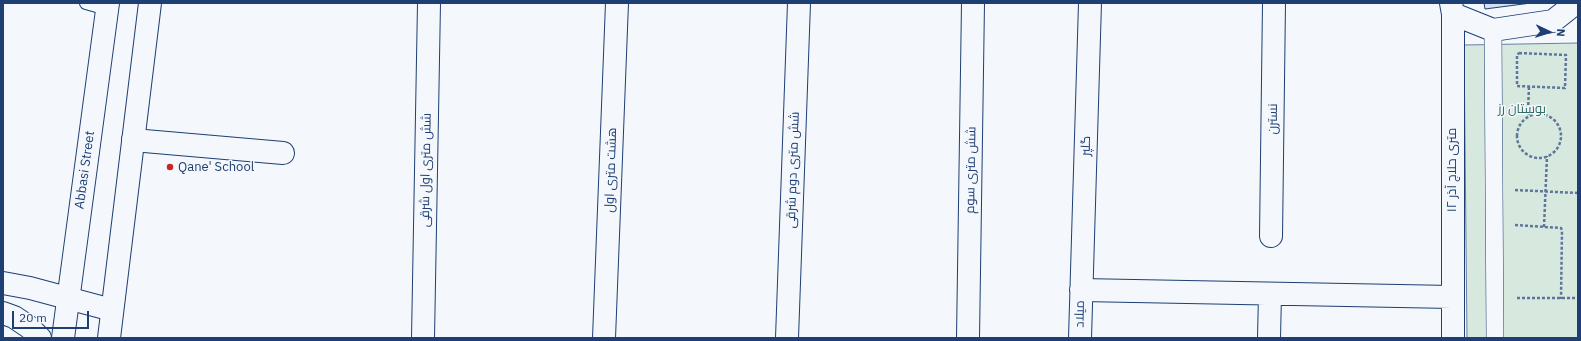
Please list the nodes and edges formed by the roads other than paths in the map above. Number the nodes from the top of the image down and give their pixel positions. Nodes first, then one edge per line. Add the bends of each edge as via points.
1 (86, 3) edge
2 (150, 3) edge
3 (429, 3) edge
4 (617, 3) edge
5 (799, 3) edge
6 (974, 3) edge
7 (1090, 3) edge
8 (1274, 3) edge
9 (1576, 3) edge
10 (107, 6) edge
11 (1452, 9) edge
12 (1493, 30) junction
13 (133, 140) junction
14 (283, 153) dead end
15 (1271, 236) dead end
16 (3, 283) edge
17 (1081, 290) junction
18 (1270, 294) junction
19 (1452, 297) junction
20 (67, 299) junction
21 (112, 310) junction
22 (3, 313) edge
23 (40, 338) edge
24 (63, 338) edge
25 (109, 338) edge
26 (423, 338) edge
27 (604, 338) edge
28 (787, 338) edge
29 (968, 338) edge
30 (1080, 338) edge
31 (1269, 338) edge
32 (1453, 338) edge
33 (1495, 338) edge

1 - 10 lane
2 - 13 street
3 - 26 street, شش متری اول شرقی
4 - 27 street, هشت متری اول
5 - 28 street, شش متری دوم شرقی
6 - 29 street, شش متری سوم
7 - 17 street, گلپر
8 - 15 street, نسترن
9 - 12 street via 1553,21
10 - 20 street, Abbasi Street
11 - 12 street
11 - 19 street, ۱۲ متری حلاج آذر
12 - 33 street
13 - 14 street
13 - 21 street
16 - 20 street
17 - 18 street
17 - 30 street, میلاد
18 - 19 street
18 - 31 street
19 - 32 street, ۱۲ متری حلاج آذر
20 - 21 street
20 - 24 street, Abbasi Street
21 - 25 street
22 - 23 street via 29,327

